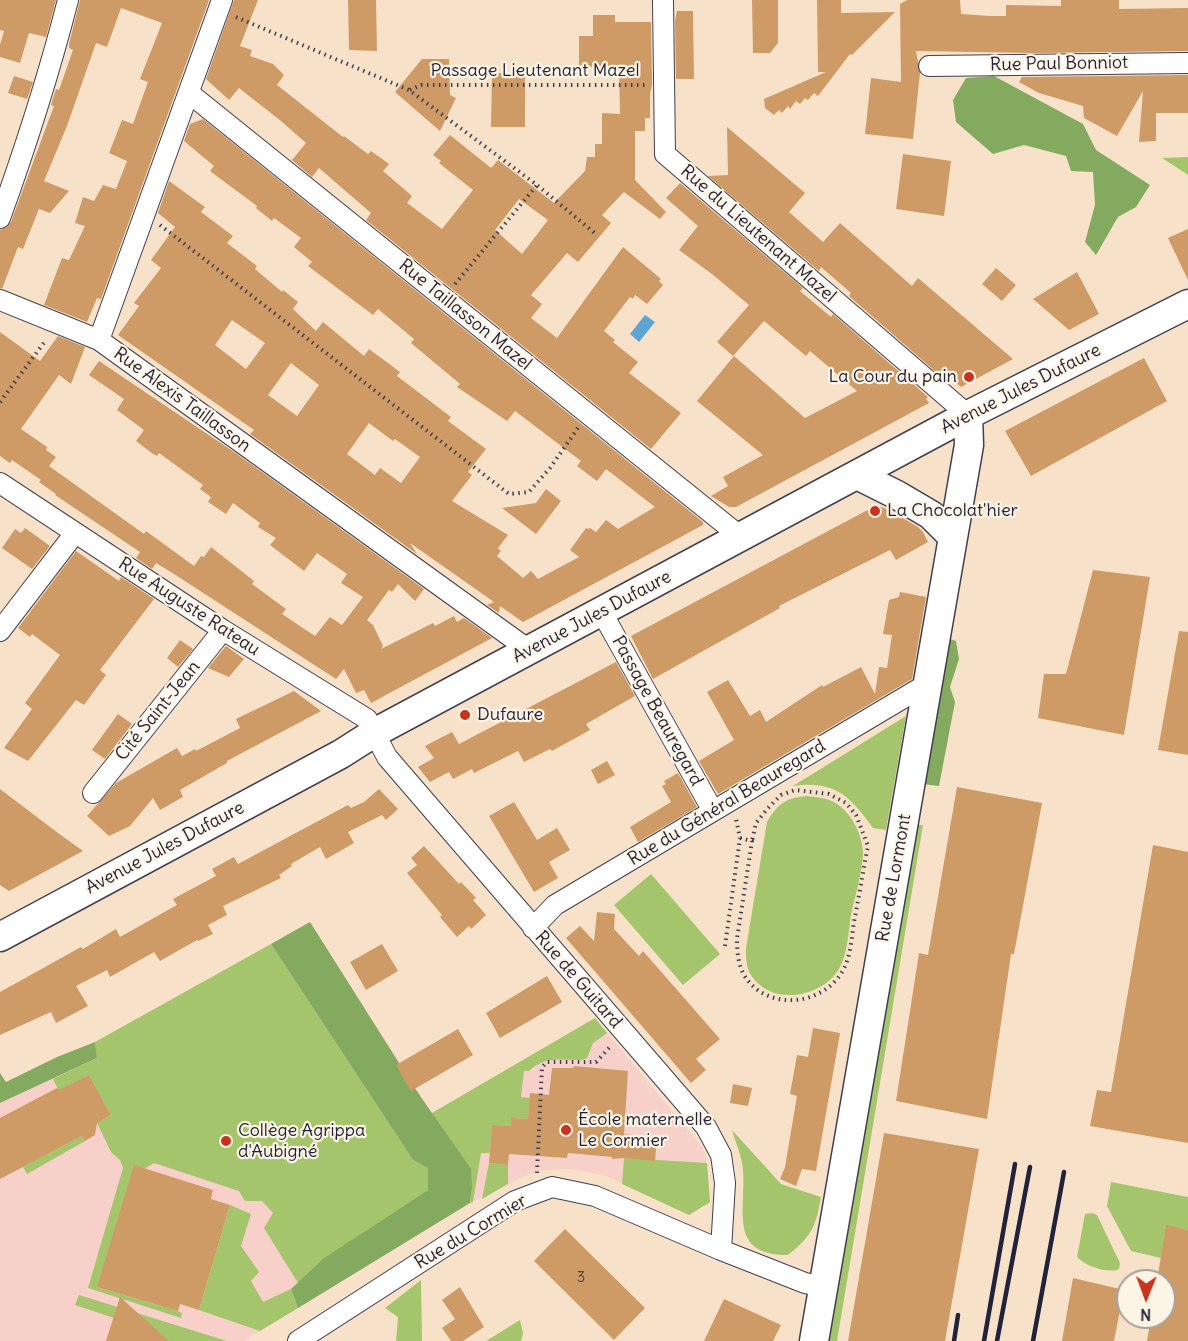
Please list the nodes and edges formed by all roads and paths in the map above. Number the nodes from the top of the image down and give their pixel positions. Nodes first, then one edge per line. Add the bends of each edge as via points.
1 (68, 0) edge
2 (663, 0) edge
3 (220, 5) edge
4 (1188, 63) edge
5 (929, 66) dead end
6 (663, 85) junction
7 (410, 90) junction
8 (189, 93) junction
9 (537, 186) junction
10 (145, 213) junction
11 (0, 218) edge
12 (597, 234) dead end
13 (443, 297) junction
14 (0, 300) edge
15 (1188, 304) edge
16 (57, 323) junction
17 (99, 340) junction
18 (0, 402) edge
19 (588, 414) junction
20 (968, 416) junction
21 (857, 475) junction
22 (0, 483) edge
23 (75, 533) junction
24 (741, 537) junction
25 (953, 537) junction
26 (601, 611) junction
27 (223, 630) junction
28 (0, 631) edge
29 (529, 650) junction
30 (927, 684) junction
31 (374, 733) junction
32 (93, 793) dead end
33 (720, 807) junction
34 (740, 838) junction
35 (752, 841) junction
36 (533, 928) junction
37 (0, 937) edge
38 (725, 946) dead end
39 (615, 1042) dead end
40 (544, 1190) junction
41 (721, 1250) junction
42 (824, 1287) junction
43 (298, 1341) edge
44 (814, 1341) edge

1 - 11 street via 49,72
2 - 6 street, Rue du Lieutenant Mazel
3 - 7 path, Passage Lieutenant Mazel
3 - 8 street, Rue Alexis Taillasson
4 - 5 street, Rue Paul Bonniot
6 - 7 path, Passage Lieutenant Mazel via 421,85
6 - 20 street, Rue du Lieutenant Mazel via 665,154
7 - 9 path, Passage Lieutenant Mazel
8 - 10 street, Rue Alexis Taillasson
8 - 13 street, Rue Taillasson Mazel
9 - 12 path, Passage Lieutenant Mazel
9 - 13 path
10 - 17 street, Rue Alexis Taillasson
10 - 19 path via 509,494 529,492
13 - 19 street, Rue Taillasson Mazel
14 - 16 street
15 - 20 main road, Avenue Jules Dufaure
16 - 17 street
16 - 18 path
17 - 29 street, Rue Alexis Taillasson
19 - 24 street, Rue Taillasson Mazel
20 - 21 main road, Avenue Jules Dufaure
20 - 25 main road, Rue de Lormont via 969,445
21 - 24 main road, Avenue Jules Dufaure
21 - 25 main road via 931,515
22 - 23 street, Rue Auguste Rateau
23 - 27 street, Rue Auguste Rateau
23 - 28 street
24 - 26 main road, Avenue Jules Dufaure
25 - 30 main road, Rue de Lormont
26 - 29 main road, Avenue Jules Dufaure
26 - 33 street, Passage Beauregard
27 - 31 street, Rue Auguste Rateau via 367,718
27 - 32 street, Cité Saint-Jean
29 - 31 main road, Avenue Jules Dufaure
30 - 33 street, Rue du Général Beauregard
30 - 42 main road, Rue de Lormont
31 - 36 street, Rue de Guitard via 387,757
31 - 37 main road, Avenue Jules Dufaure
33 - 34 path via 738,823
33 - 36 street, Rue du Général Beauregard via 555,905
34 - 35 path
34 - 38 path
35 - 35 path via 737,939 743,973 754,987 770,997 792,1000 817,996 832,985 847,963 868,846 856,815 846,803 829,794 795,790 781,795 768,808 756,823
36 - 41 street, Rue de Guitard via 706,1127 721,1155
39 - 40 path via 596,1062 547,1062 542,1067 536,1171
40 - 41 street, Rue du Cormier via 552,1186 595,1196
40 - 43 street, Rue du Cormier via 515,1201
41 - 42 street, Rue du Cormier
42 - 44 main road, Rue de Lormont

